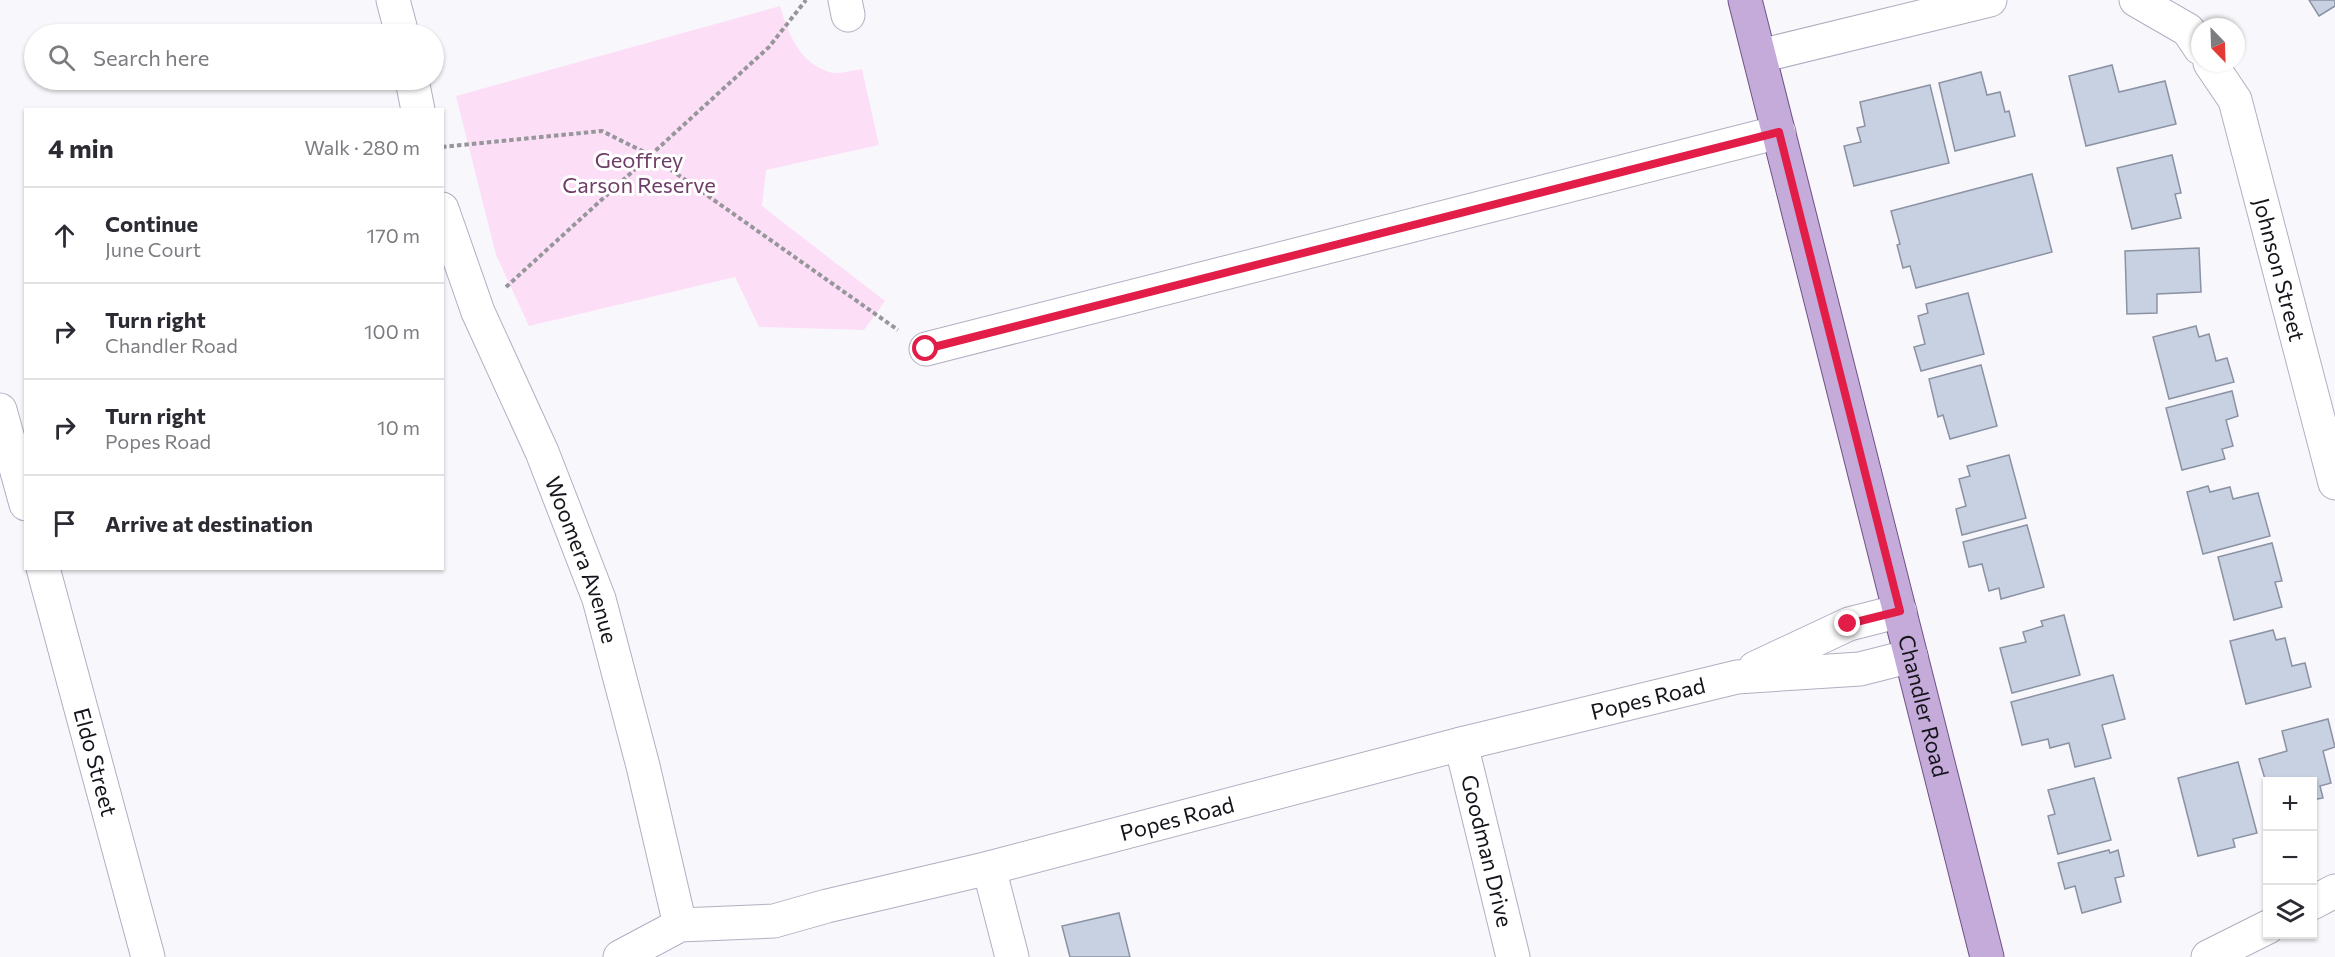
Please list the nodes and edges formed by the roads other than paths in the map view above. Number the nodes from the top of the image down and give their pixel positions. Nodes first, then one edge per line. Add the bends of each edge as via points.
1 (393, 0) edge
2 (1745, 0) edge
3 (1990, 0) edge
4 (2136, 0) edge
5 (399, 24) edge
6 (2191, 34) edge
7 (1760, 56) junction
8 (2216, 72) edge
9 (414, 90) edge
10 (418, 108) edge
11 (1779, 132) junction
12 (444, 214) edge
13 (926, 349) road end
14 (0, 410) edge
15 (2335, 483) edge
16 (24, 497) edge
17 (44, 570) edge
18 (1900, 611) junction
19 (1911, 656) junction
20 (1737, 677) junction
21 (1461, 744) junction
22 (989, 868) junction
23 (2335, 891) edge
24 (2317, 901) edge
25 (680, 925) junction
26 (2263, 930) edge
27 (148, 957) edge
28 (620, 957) edge
29 (1012, 957) edge
30 (1513, 957) edge
31 (1987, 957) edge
32 (2208, 957) edge

1 - 5 street
2 - 7 main road, Chandler Road
3 - 7 street
4 - 6 street
7 - 11 main road, Chandler Road
8 - 15 street, Johnson Street via 2235,100
9 - 10 street
11 - 13 street
11 - 18 main road, Chandler Road
12 - 25 street, Woomera Avenue via 478,312 542,452 599,599
14 - 16 street
17 - 27 street, Eldo Street
18 - 19 main road, Chandler Road
18 - 20 street, Popes Road via 1848,624
19 - 20 street, Popes Road via 1860,669
19 - 31 main road, Chandler Road
20 - 21 street, Popes Road
21 - 22 street, Popes Road
21 - 30 street, Goodman Drive
22 - 25 street, Popes Road via 774,921
22 - 29 street
23 - 24 street
25 - 28 street, Popes Road
26 - 32 street

